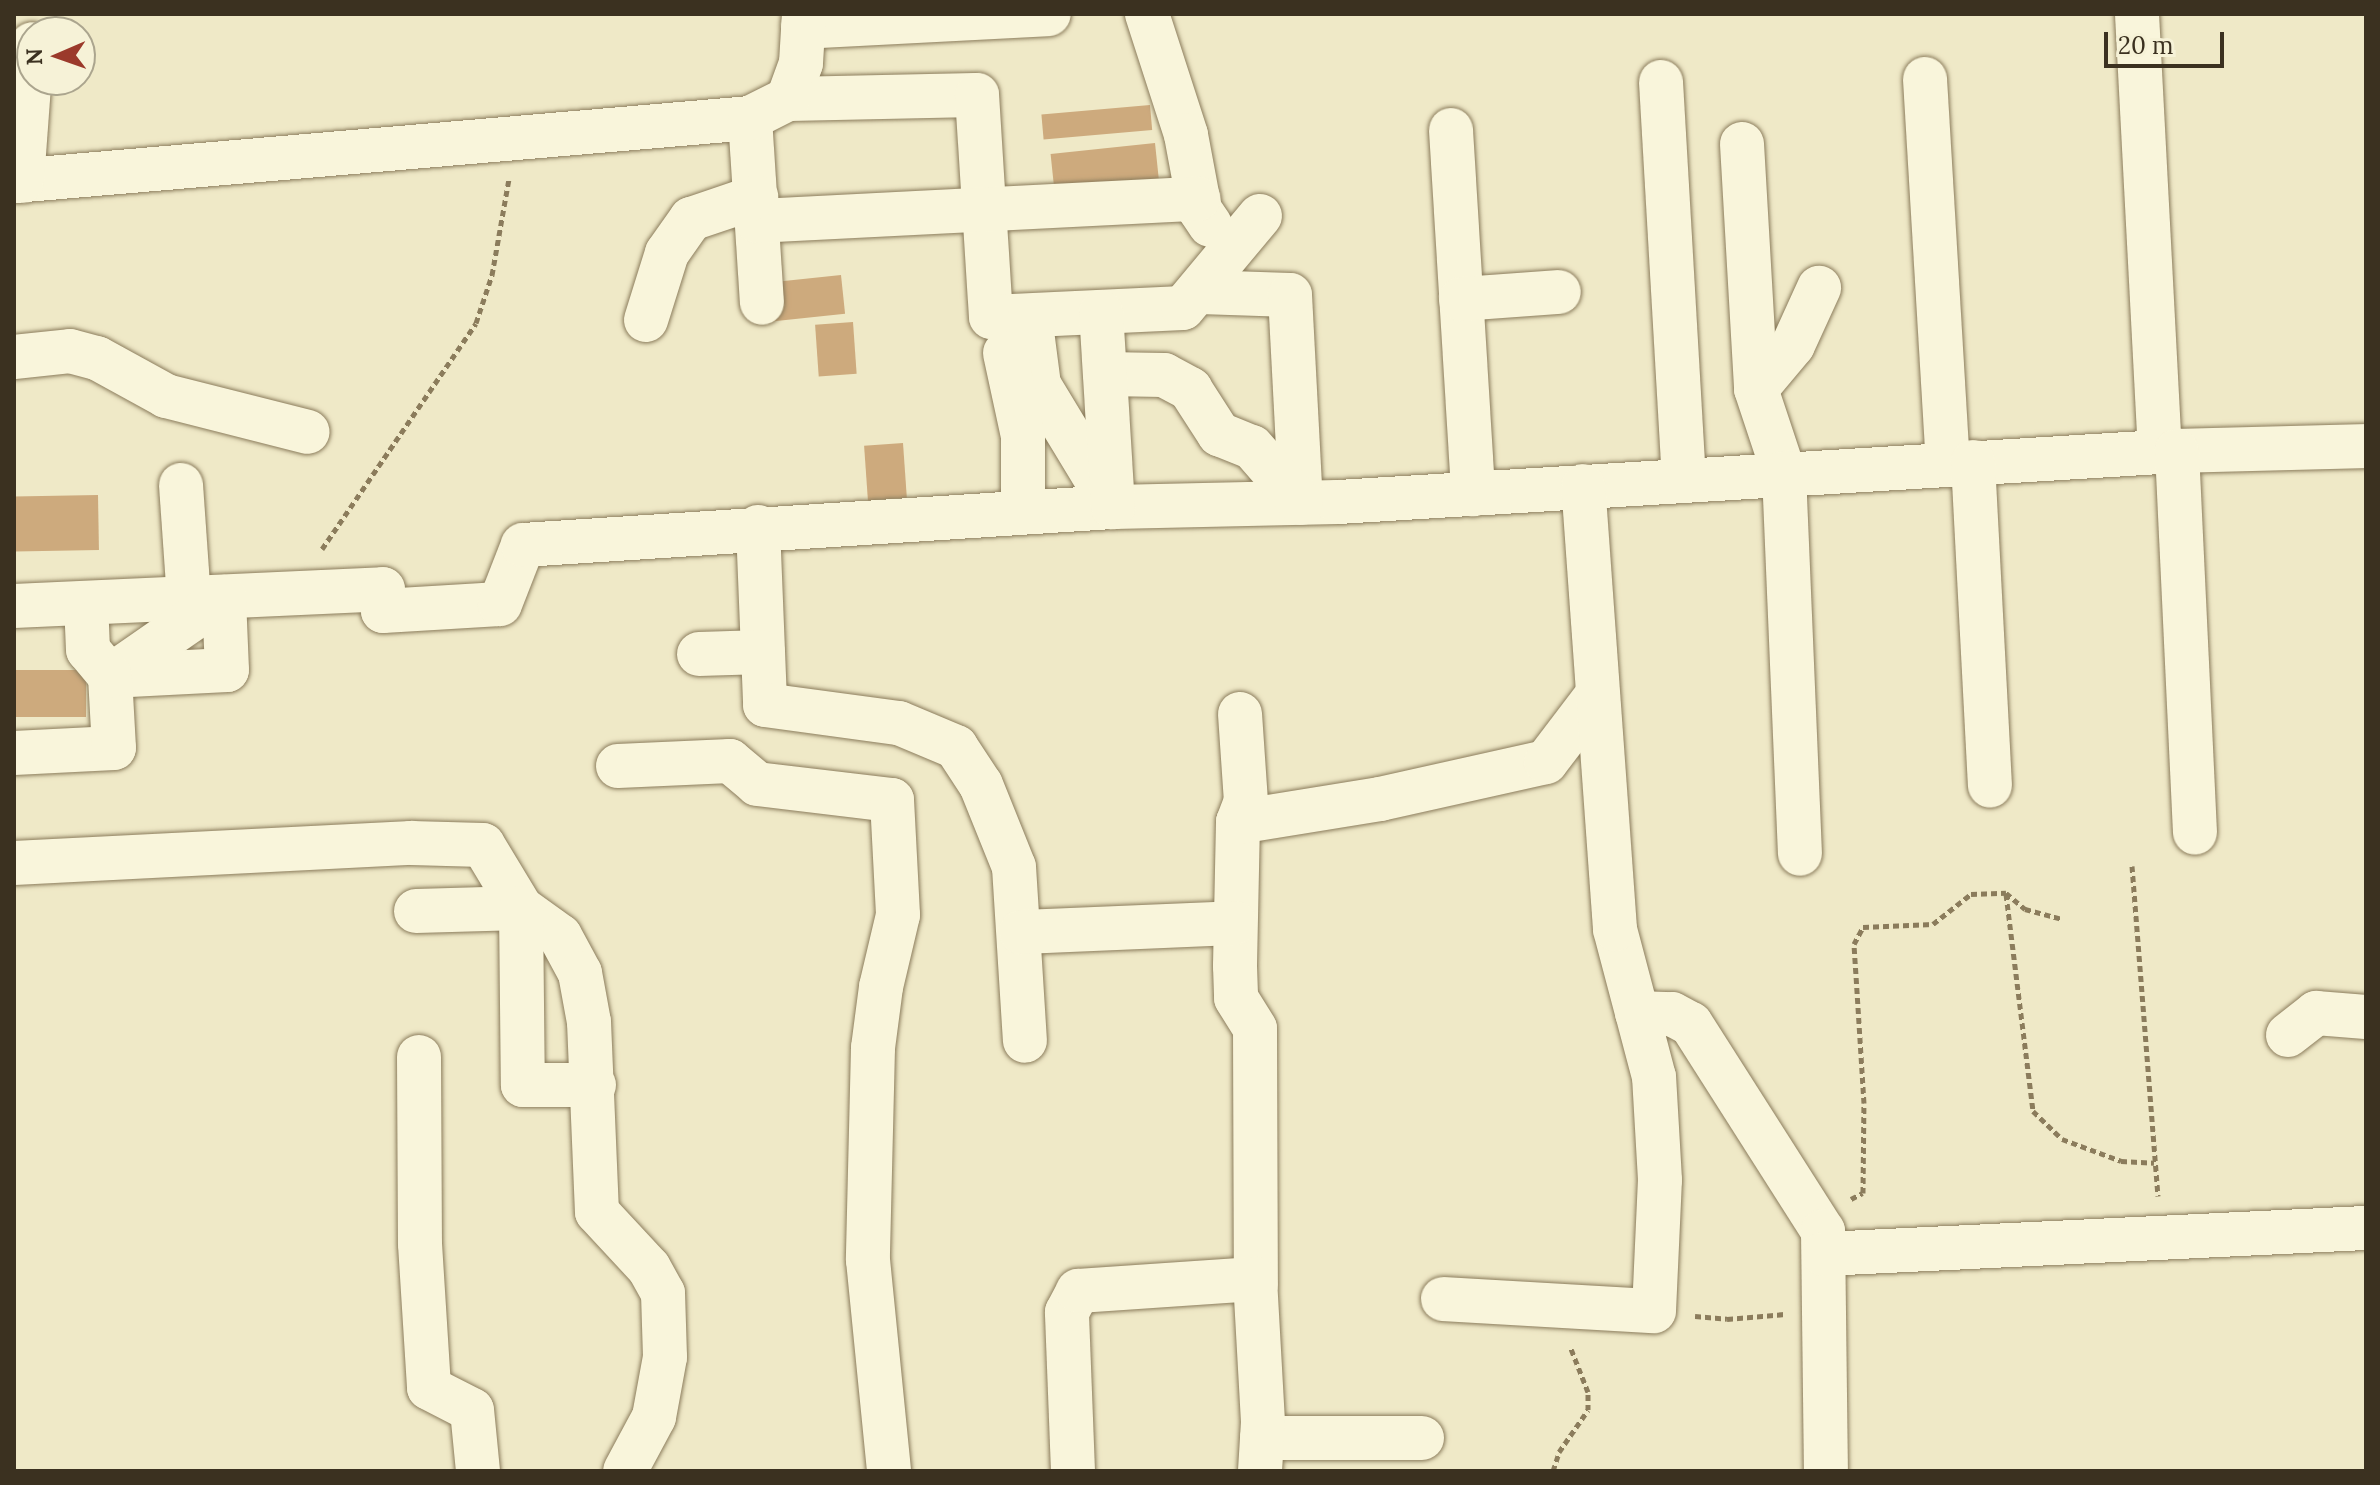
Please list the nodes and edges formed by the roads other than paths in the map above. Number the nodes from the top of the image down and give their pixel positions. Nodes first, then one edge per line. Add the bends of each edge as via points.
1 (1049, 14) edge
2 (1147, 14) edge
3 (2137, 14) edge
4 (804, 20) edge
5 (1925, 79) dead end
6 (1661, 82) dead end
7 (27, 96) edge
8 (769, 109) junction
9 (1451, 130) dead end
10 (1742, 144) dead end
11 (18, 181) edge
12 (1198, 199) junction
13 (756, 209) junction
14 (983, 209) junction
15 (1260, 216) dead end
16 (1230, 253) junction
17 (1819, 288) dead end
18 (1200, 292) junction
19 (1559, 292) dead end
20 (1461, 299) junction
21 (762, 303) dead end
22 (1101, 312) junction
23 (1010, 317) junction
24 (646, 320) dead end
25 (14, 357) edge
26 (1105, 374) junction
27 (1756, 389) junction
28 (308, 432) dead end
29 (2366, 446) edge
30 (2168, 451) junction
31 (1960, 463) junction
32 (1784, 473) junction
33 (1684, 479) junction
34 (181, 485) dead end
35 (1583, 486) junction
36 (1473, 494) junction
37 (1301, 503) junction
38 (1113, 507) junction
39 (1023, 512) junction
40 (758, 527) junction
41 (207, 597) junction
42 (86, 603) junction
43 (14, 606) edge
44 (763, 652) junction
45 (699, 654) dead end
46 (110, 676) junction
47 (1597, 695) junction
48 (1240, 714) dead end
49 (1559, 748) junction
50 (14, 753) edge
51 (618, 766) dead end
52 (1602, 774) junction
53 (1990, 786) dead end
54 (1238, 822) junction
55 (2195, 833) dead end
56 (411, 843) junction
57 (1800, 854) dead end
58 (14, 863) edge
59 (521, 908) junction
60 (1235, 923) junction
61 (1021, 932) junction
62 (1637, 1013) junction
63 (2366, 1017) edge
64 (2288, 1035) dead end
65 (1025, 1041) dead end
66 (419, 1057) dead end
67 (594, 1085) junction
68 (2366, 1228) edge
69 (1819, 1236) junction
70 (1256, 1285) junction
71 (1443, 1299) dead end
72 (1422, 1438) dead end
73 (1261, 1454) edge
74 (478, 1471) edge
75 (625, 1471) edge
76 (889, 1471) edge
77 (1073, 1471) edge
78 (1826, 1471) edge

1 - 4 street
2 - 12 street via 1186,135
3 - 30 street
4 - 8 street via 801,63
5 - 31 street
6 - 33 street
7 - 11 street
8 - 11 street via 519,139
8 - 13 street
8 - 14 street via 977,95
9 - 20 street
10 - 27 street
12 - 14 street
12 - 16 street
13 - 14 street
13 - 21 street
13 - 24 street via 691,219 667,253
14 - 23 street
15 - 16 street
16 - 18 street
17 - 27 street via 1793,345
18 - 22 street via 1183,308
18 - 37 street via 1290,295
19 - 20 street
20 - 36 street
22 - 23 street
22 - 26 street
23 - 38 street via 1039,385
23 - 39 street via 1005,353 1023,436
25 - 28 street via 70,351 97,358 166,396
26 - 37 street via 1164,375 1190,389 1219,434 1252,447
26 - 38 street
27 - 32 street
29 - 30 street
30 - 31 street
30 - 55 street
31 - 32 street
31 - 53 street
32 - 33 street
32 - 57 street
33 - 35 street
34 - 41 street
35 - 36 street
35 - 47 street
36 - 37 street
37 - 38 street
38 - 39 street
39 - 40 street
40 - 41 street via 523,545 500,604 383,611 383,589
40 - 44 street
41 - 42 street
41 - 46 street
41 - 46 street via 227,670
42 - 43 street
42 - 46 street via 88,650
44 - 45 street
44 - 61 street via 765,705 899,723 956,747 981,785 1014,867
46 - 50 street via 114,748
47 - 49 street
47 - 52 street
48 - 54 street via 1246,801
49 - 52 street
49 - 54 street via 1546,762 1510,774
51 - 76 street via 730,761 757,784 892,800 898,915 873,1048 868,1260
52 - 62 street via 1615,929
54 - 60 street
56 - 58 street
56 - 59 street via 483,845
56 - 59 street via 417,925
59 - 67 street via 560,936 580,973
59 - 67 street via 523,1085
60 - 61 street
60 - 70 street via 1236,998 1255,1029
61 - 65 street
62 - 69 street via 1672,1014 1691,1024
62 - 71 street via 1654,1077 1659,1150 1654,1311
63 - 64 street via 2316,1013
66 - 74 street via 420,1244 429,1388 472,1410
67 - 75 street via 597,1212 649,1268 663,1293 665,1357 654,1417
68 - 69 street via 2162,1237
69 - 78 street via 1826,1310
70 - 73 street
70 - 77 street via 1255,1279 1078,1291 1067,1312
72 - 73 street

